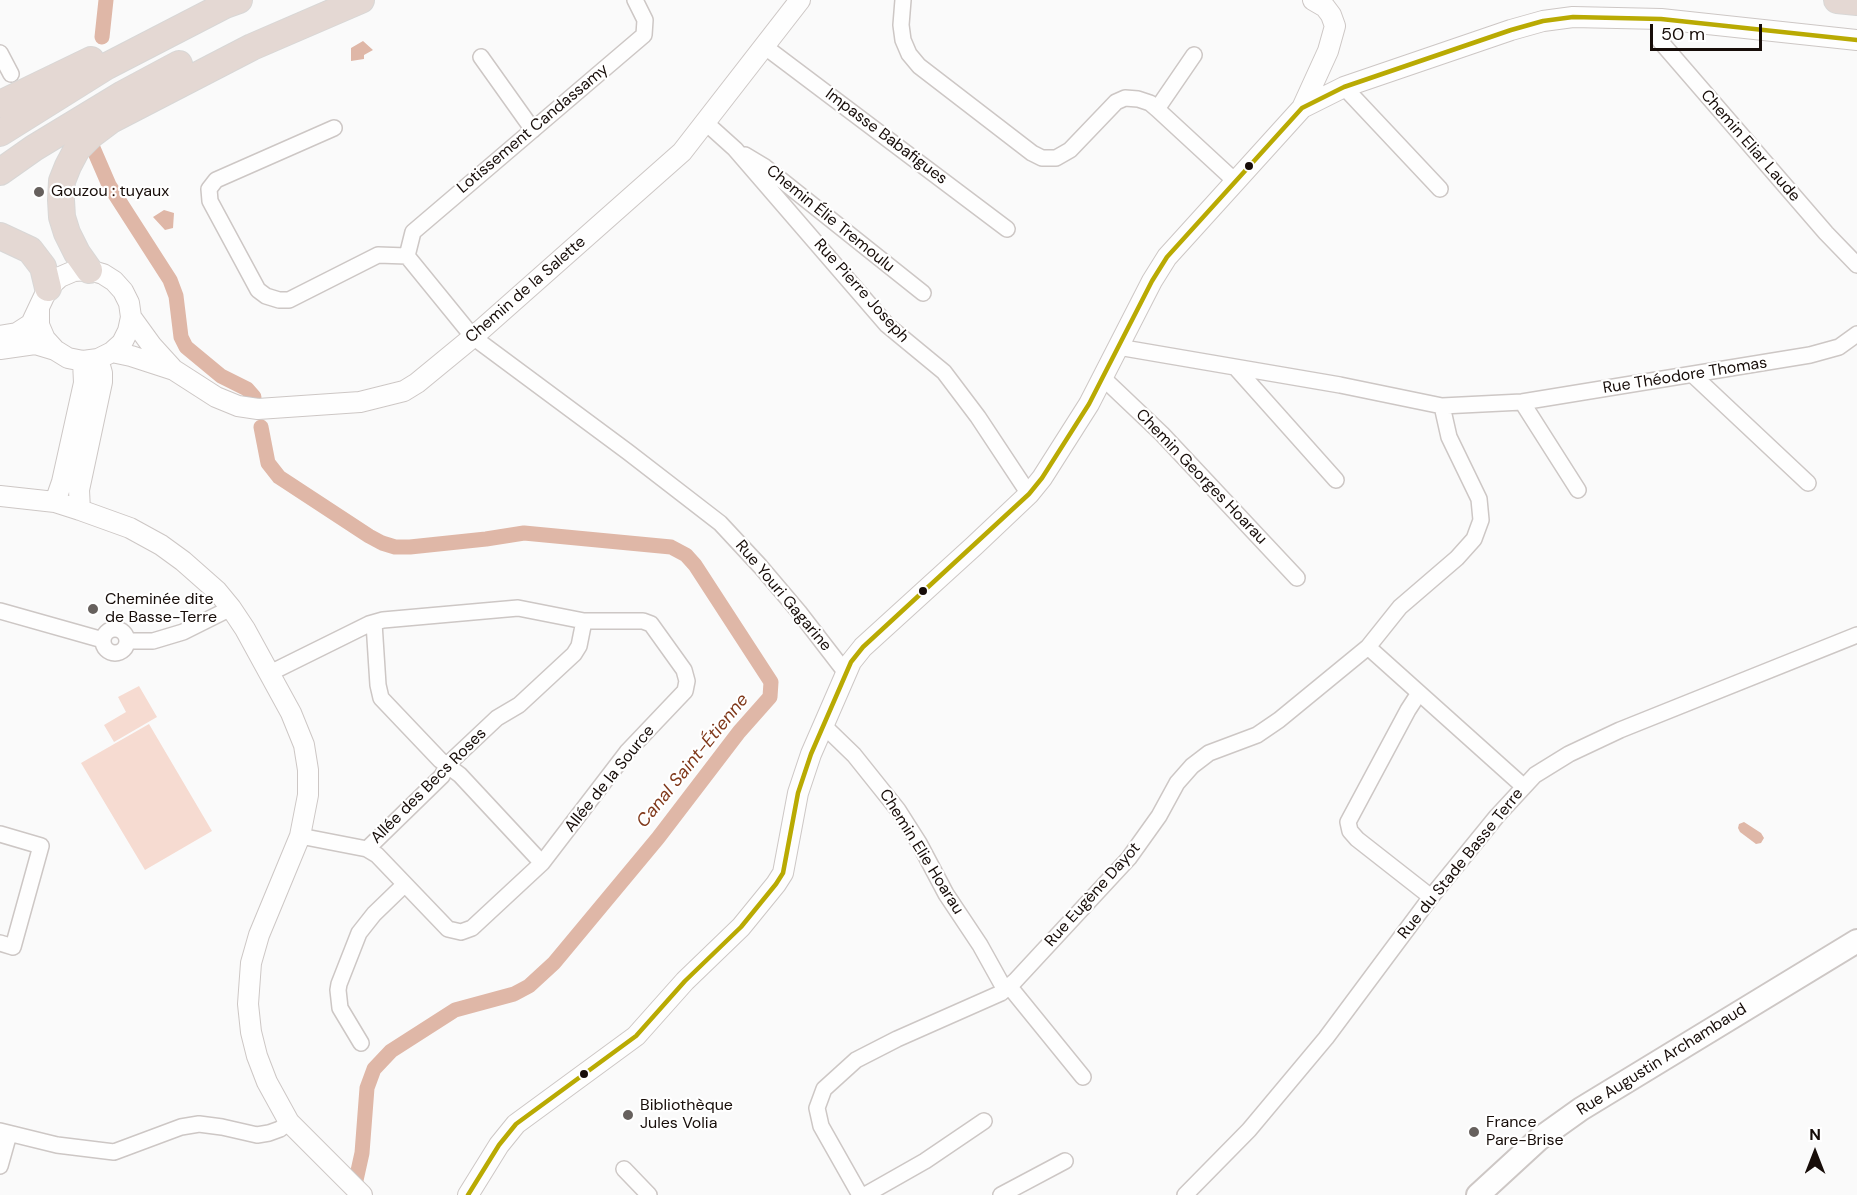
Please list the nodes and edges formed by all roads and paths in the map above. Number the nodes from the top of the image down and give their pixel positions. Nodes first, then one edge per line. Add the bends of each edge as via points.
1 (326, 0) edge
2 (361, 0) edge
3 (635, 0) edge
4 (800, 0) edge
5 (903, 0) edge
6 (1313, 0) edge
7 (1837, 0) edge
8 (1857, 2) edge
9 (232, 3) edge
10 (1660, 20) junction
11 (1857, 40) edge
12 (764, 46) junction
13 (0, 53) edge
14 (1194, 55) dead end
15 (481, 57) dead end
16 (11, 74) dead end
17 (1344, 87) junction
18 (0, 104) edge
19 (1302, 108) junction
20 (1157, 109) junction
21 (705, 122) junction
22 (334, 128) dead end
23 (533, 130) junction
24 (0, 133) edge
25 (735, 149) junction
26 (0, 172) edge
27 (1235, 181) junction
28 (1440, 189) dead end
29 (1007, 229) dead end
30 (0, 236) edge
31 (407, 256) junction
32 (1857, 265) edge
33 (89, 270) junction
34 (922, 293) dead end
35 (44, 298) junction
36 (131, 317) junction
37 (1857, 334) edge
38 (0, 336) edge
39 (473, 337) junction
40 (1118, 347) junction
41 (0, 350) edge
42 (55, 350) junction
43 (98, 358) junction
44 (1236, 368) junction
45 (174, 370) junction
46 (1693, 375) junction
47 (1102, 378) junction
48 (1522, 402) junction
49 (1442, 406) junction
50 (1336, 480) dead end
51 (1808, 483) dead end
52 (1578, 490) dead end
53 (1029, 494) junction
54 (0, 496) edge
55 (56, 502) junction
56 (80, 510) junction
57 (1297, 578) dead end
58 (231, 608) junction
59 (0, 611) edge
60 (584, 621) junction
61 (374, 623) junction
62 (1857, 635) edge
63 (1368, 647) junction
64 (270, 673) junction
65 (846, 673) junction
66 (1419, 693) junction
67 (823, 725) junction
68 (447, 765) junction
69 (1523, 786) junction
70 (0, 834) edge
71 (300, 836) junction
72 (367, 849) junction
73 (542, 863) junction
74 (404, 885) junction
75 (1431, 897) junction
76 (1857, 941) edge
77 (0, 943) edge
78 (1007, 988) junction
79 (361, 1043) dead end
80 (1083, 1077) dead end
81 (984, 1121) dead end
82 (289, 1122) junction
83 (5, 1132) edge
84 (1065, 1161) dead end
85 (0, 1166) edge
86 (624, 1169) dead end
87 (362, 1195) edge
88 (468, 1195) edge
89 (649, 1195) edge
90 (860, 1195) edge
91 (865, 1195) edge
92 (1001, 1195) edge
93 (1185, 1195) edge
94 (1478, 1195) edge

1 - 26 highway via 238,34 123,93
2 - 33 highway via 252,46 111,120 91,135 68,166 61,200 67,233
3 - 23 street, Lotissement Candassamy via 645,20 644,35
4 - 12 street, Chemin de la Salette
5 - 20 street via 903,40 919,66 1042,158 1056,158 1070,150 1116,102 1125,98 1150,103
6 - 19 street via 1325,7 1335,26
7 - 8 highway
9 - 18 highway via 81,63
9 - 24 highway via 107,66
10 - 11 street
10 - 17 street via 1543,21
10 - 32 street, Chemin Eliar Laude via 1660,41
12 - 21 street, Chemin de la Salette
12 - 29 street, Impasse Babafigues
13 - 16 street
14 - 20 street
15 - 23 street
17 - 19 street
17 - 28 street
19 - 27 street
20 - 27 street
21 - 25 street, Rue Pierre Joseph
21 - 39 street, Chemin de la Salette via 682,152
22 - 31 street via 216,180 209,189 210,201 258,290 266,296 289,300 378,255
23 - 31 street, Lotissement Candassamy via 412,232
25 - 34 street, Chemin Élie Tremoulu via 765,166
25 - 53 street, Rue Pierre Joseph via 887,325 944,372
27 - 40 street via 1167,258
30 - 35 highway via 30,250 43,267
31 - 39 street
33 - 35 street via 60,277
33 - 36 street via 114,281 126,297
35 - 38 street via 31,324 18,333
35 - 42 street via 39,325
36 - 43 street via 122,343
36 - 45 street, Chemin de la Salette
37 - 46 street, Rue Théodore Thomas via 1839,347 1810,355
39 - 45 street, Chemin de la Salette via 404,391 360,402 258,409 238,406
39 - 65 street, Rue Youri Gagarine via 720,523 800,612
40 - 44 street, Rue Théodore Thomas
40 - 47 street
41 - 42 street via 35,344
42 - 43 street via 68,358
43 - 45 street, Chemin de la Salette via 131,356
43 - 55 street via 84,383
43 - 56 street via 102,382 79,490
44 - 49 street, Rue Théodore Thomas
44 - 50 street
46 - 48 street, Rue Théodore Thomas
46 - 51 street
47 - 53 street via 1068,439
47 - 57 street, Chemin Georges Hoarau via 1162,434
48 - 49 street, Rue Théodore Thomas
48 - 52 street
49 - 63 street, Rue Eugène Dayot via 1449,437 1479,499 1480,520 1474,540 1401,607
53 - 65 street via 863,646
54 - 55 street
55 - 56 street
56 - 58 street via 130,528 161,545 199,574
58 - 59 street via 153,641 128,641 122,631 114,629 106,632 103,640
58 - 64 street
60 - 61 street, Allée de la Source via 499,608
60 - 68 street, Allée des Becs Roses via 574,654
60 - 73 street, Allée de la Source via 651,624 684,670 687,681 685,691 627,752
61 - 64 street, Allée de la Source
61 - 68 street via 381,698
62 - 69 street, Rue du Stade Basse Terre via 1620,730 1547,767
63 - 66 street
63 - 78 street, Rue Eugène Dayot via 1257,735 1209,753 1192,766 1129,858
64 - 71 street via 300,734 309,770
65 - 67 street
66 - 69 street
66 - 75 street via 1348,822 1357,839
67 - 78 street, Chemin Elie Hoarau via 854,755 898,810
67 - 88 street via 798,793 783,873 776,884 741,927 636,1036 516,1124
68 - 72 street, Allée des Becs Roses via 442,776
68 - 73 street
69 - 75 street, Rue du Stade Basse Terre
70 - 77 street via 41,846 13,947
71 - 72 street
71 - 82 street via 259,935 249,981 256,1056
72 - 74 street, Allée de la Source
73 - 74 street, Allée de la Source via 472,928 461,932 448,929
74 - 79 street via 359,933 341,978 340,1008
75 - 93 street, Rue du Stade Basse Terre via 1326,1038 1249,1130
76 - 94 main road, Rue Augustin Archambaud via 1581,1109 1539,1139
78 - 80 street, Chemin Elie Hoarau
78 - 90 street, Rue Eugène Dayot via 856,1060 824,1089 817,1108 821,1126
81 - 91 street
82 - 83 street via 280,1129 257,1135 222,1126 181,1126 114,1152 57,1145
82 - 87 street
83 - 85 street
84 - 92 street
86 - 89 street

